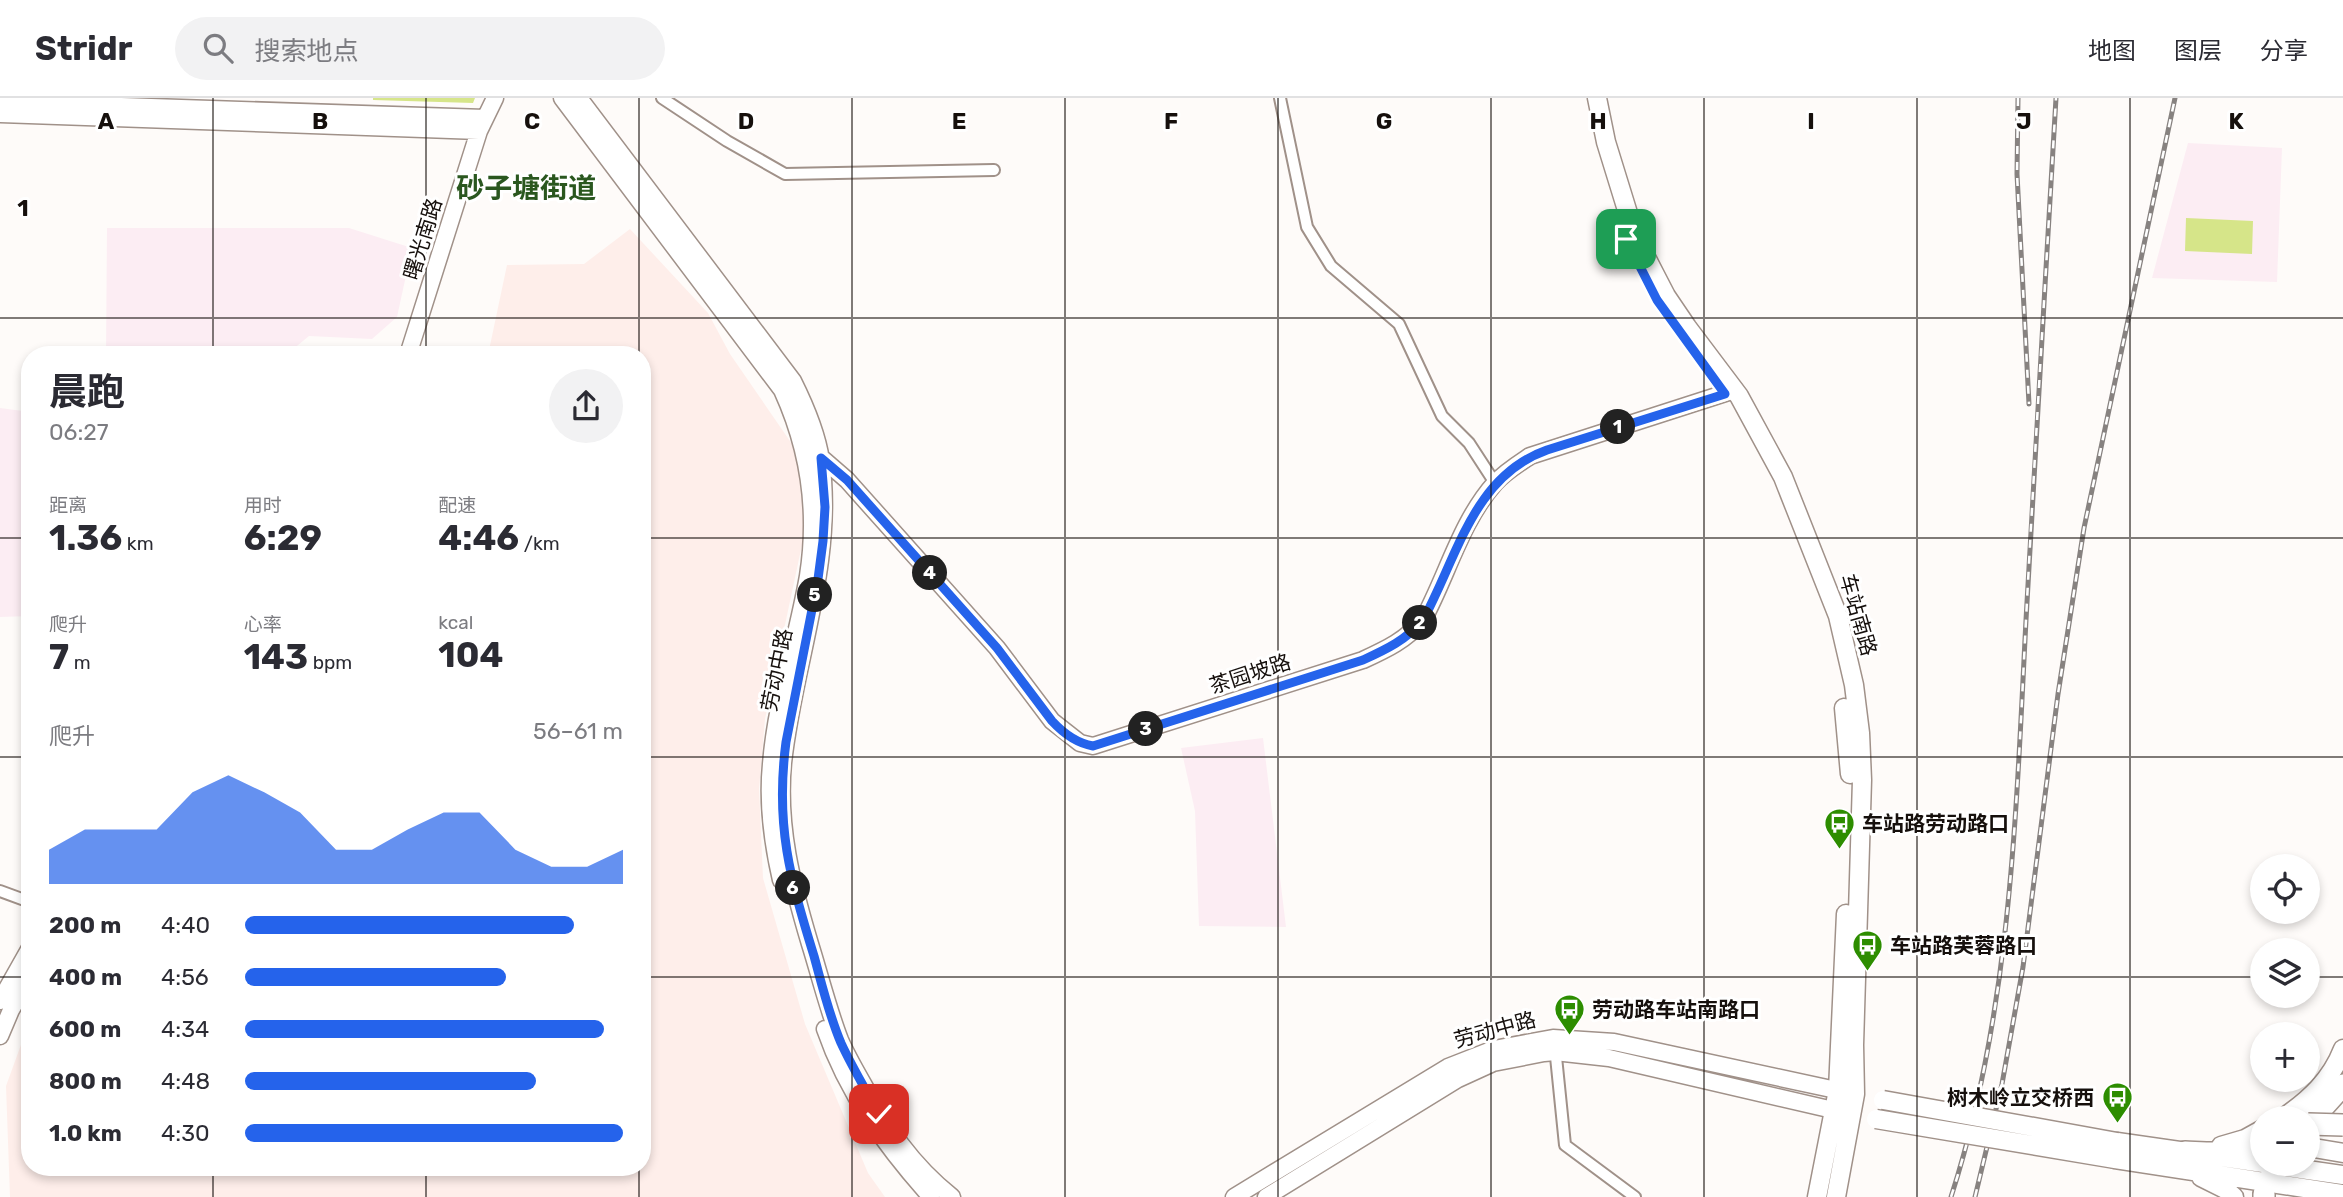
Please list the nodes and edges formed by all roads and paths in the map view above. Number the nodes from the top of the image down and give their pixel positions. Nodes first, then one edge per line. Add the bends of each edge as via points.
1 (484, 98) edge
2 (495, 98) edge
3 (562, 98) edge
4 (579, 98) edge
5 (662, 98) edge
6 (1280, 98) edge
7 (1589, 98) edge
8 (1597, 98) edge
9 (0, 102) edge
10 (0, 114) edge
11 (476, 125) junction
12 (994, 170) dead end
13 (402, 346) edge
14 (411, 346) edge
15 (1730, 392) junction
16 (801, 437) junction
17 (821, 458) junction
18 (1495, 483) junction
19 (0, 891) edge
20 (21, 899) edge
21 (21, 964) edge
22 (21, 993) edge
23 (0, 1001) edge
24 (0, 1036) edge
25 (1554, 1045) junction
26 (2343, 1049) edge
27 (2343, 1085) edge
28 (1846, 1092) junction
29 (2298, 1106) edge
30 (2320, 1110) edge
31 (1842, 1112) junction
32 (2320, 1124) edge
33 (2343, 1125) edge
34 (2320, 1149) edge
35 (2116, 1150) junction
36 (2250, 1151) edge
37 (2343, 1153) edge
38 (2186, 1162) junction
39 (2320, 1168) edge
40 (2343, 1175) edge
41 (2290, 1185) junction
42 (1837, 1189) edge
43 (936, 1193) edge
44 (2343, 1194) edge
45 (952, 1197) edge
46 (1234, 1197) edge
47 (1266, 1197) edge
48 (1635, 1197) edge
49 (1817, 1197) edge
50 (2234, 1197) edge
51 (2313, 1197) edge

1 - 11 main road, 曙光南路
2 - 11 main road, 曙光南路
3 - 16 main road, 劳动中路 via 782,390
4 - 17 main road, 劳动中路 via 793,381
5 - 12 street via 785,174
6 - 18 street via 1307,228 1331,266 1399,324 1442,416 1469,443
7 - 15 main road, 车站南路 via 1626,239 1657,300
8 - 15 main road, 车站南路 via 1605,142 1635,236 1666,296
9 - 11 main road
10 - 11 main road
11 - 13 main road, 曙光南路
11 - 14 main road, 曙光南路
15 - 18 main road, 茶园坡路 via 1530,456
15 - 28 main road, 车站南路 via 1814,582 1842,689 1850,779
16 - 17 main road, 茶园坡路
16 - 43 main road, 劳动中路 via 812,509 811,543 771,764 773,847 838,1063 880,1137
17 - 18 main road, 茶园坡路 via 847,480 997,648 1060,731 1093,746 1392,647 1423,620 1472,517
17 - 43 main road, 劳动中路 via 823,541 783,766 785,848 840,1041 895,1140
19 - 20 street
21 - 23 main road
22 - 24 main road
25 - 28 main road, 劳动中路 via 1614,1042
25 - 31 main road, 劳动中路
25 - 46 main road, 劳动中路 via 1494,1049 1448,1067
25 - 47 main road, 劳动中路 via 1458,1079
25 - 48 street via 1564,1145
26 - 29 main road via 2331,1075
27 - 30 highway
28 - 31 main road, 车站南路
28 - 35 main road, 劳动中路, bridge
31 - 35 main road, 劳动中路, bridge
31 - 42 main road, 车站南路
31 - 49 main road, 车站南路
32 - 33 highway, bridge
34 - 37 main road
35 - 38 main road
36 - 38 highway
38 - 41 main road
38 - 50 main road
39 - 40 main road
41 - 44 main road
41 - 51 main road
43 - 45 main road, 劳动中路

